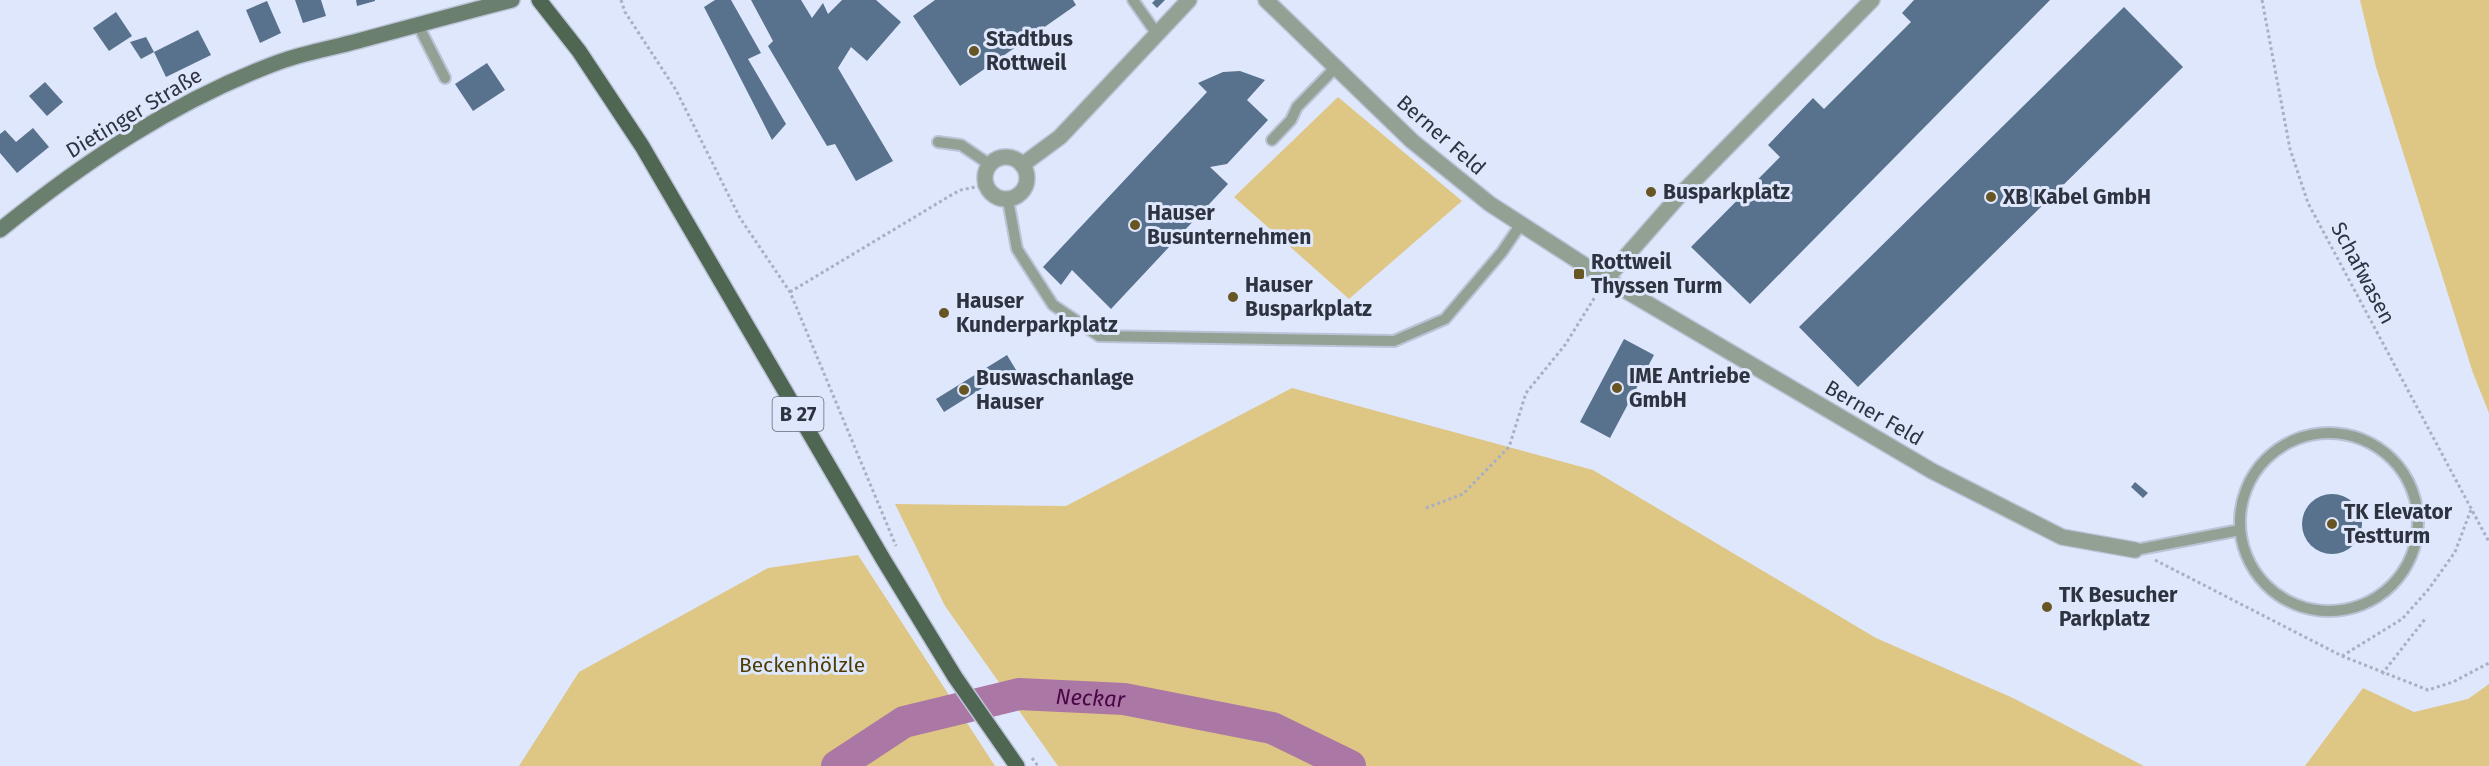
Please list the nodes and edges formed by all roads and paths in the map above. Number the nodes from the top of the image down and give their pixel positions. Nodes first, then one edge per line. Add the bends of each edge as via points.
1 (512, 0) edge
2 (539, 0) edge
3 (621, 0) edge
4 (1133, 0) edge
5 (1189, 0) edge
6 (1266, 0) edge
7 (1872, 0) edge
8 (2262, 0) edge
9 (418, 25) junction
10 (1157, 34) junction
11 (1335, 68) junction
12 (445, 78) dead end
13 (1272, 140) dead end
14 (938, 142) dead end
15 (989, 164) junction
16 (1022, 165) junction
17 (985, 185) junction
18 (1008, 200) junction
19 (1521, 224) junction
20 (0, 230) edge
21 (1606, 279) junction
22 (789, 292) junction
23 (2472, 507) junction
24 (1426, 508) dead end
25 (2240, 530) junction
26 (2489, 542) edge
27 (897, 549) dead end
28 (2134, 550) junction
29 (2426, 620) dead end
30 (2342, 656) junction
31 (2489, 663) edge
32 (2382, 674) junction
33 (1026, 750) dead end
34 (1017, 766) edge
35 (1038, 766) edge

1 - 9 street, Dietinger Straße
2 - 34 main road, B 27 via 579,51 642,146 883,559 955,677
3 - 22 path via 676,90 740,218
4 - 10 lane
5 - 10 street
6 - 11 street, Berner Feld
7 - 21 street via 1687,188
8 - 23 path, Schafwasen via 2290,149 2308,203
9 - 12 lane
9 - 20 street, Dietinger Straße via 281,61 222,85 158,118 95,158
10 - 16 street via 1060,137
11 - 13 lane
11 - 19 street, Berner Feld via 1412,141
14 - 15 lane via 961,145
15 - 16 street via 1006,157
15 - 17 street
16 - 18 street via 1027,177 1024,189
17 - 18 street via 994,196
17 - 22 path via 953,194
18 - 19 lane via 1017,249 1053,305 1099,336 1394,341 1445,319
19 - 21 street, Berner Feld
21 - 24 path via 1565,345 1526,393 1509,447 1463,494
21 - 28 street, Berner Feld via 1932,471 2061,537
22 - 27 path
23 - 26 path, Schafwasen
23 - 30 path via 2455,552 2428,590 2402,619
25 - 25 lane via 2247,487 2263,462 2286,444 2314,434 2344,434 2372,444 2396,462 2412,487 2418,515 2416,545 2405,570 2387,591 2363,605 2336,611 2308,609 2283,598 2262,580 2247,557
25 - 28 lane
28 - 30 path
29 - 32 path
30 - 32 path
31 - 32 path via 2428,690
33 - 35 path

